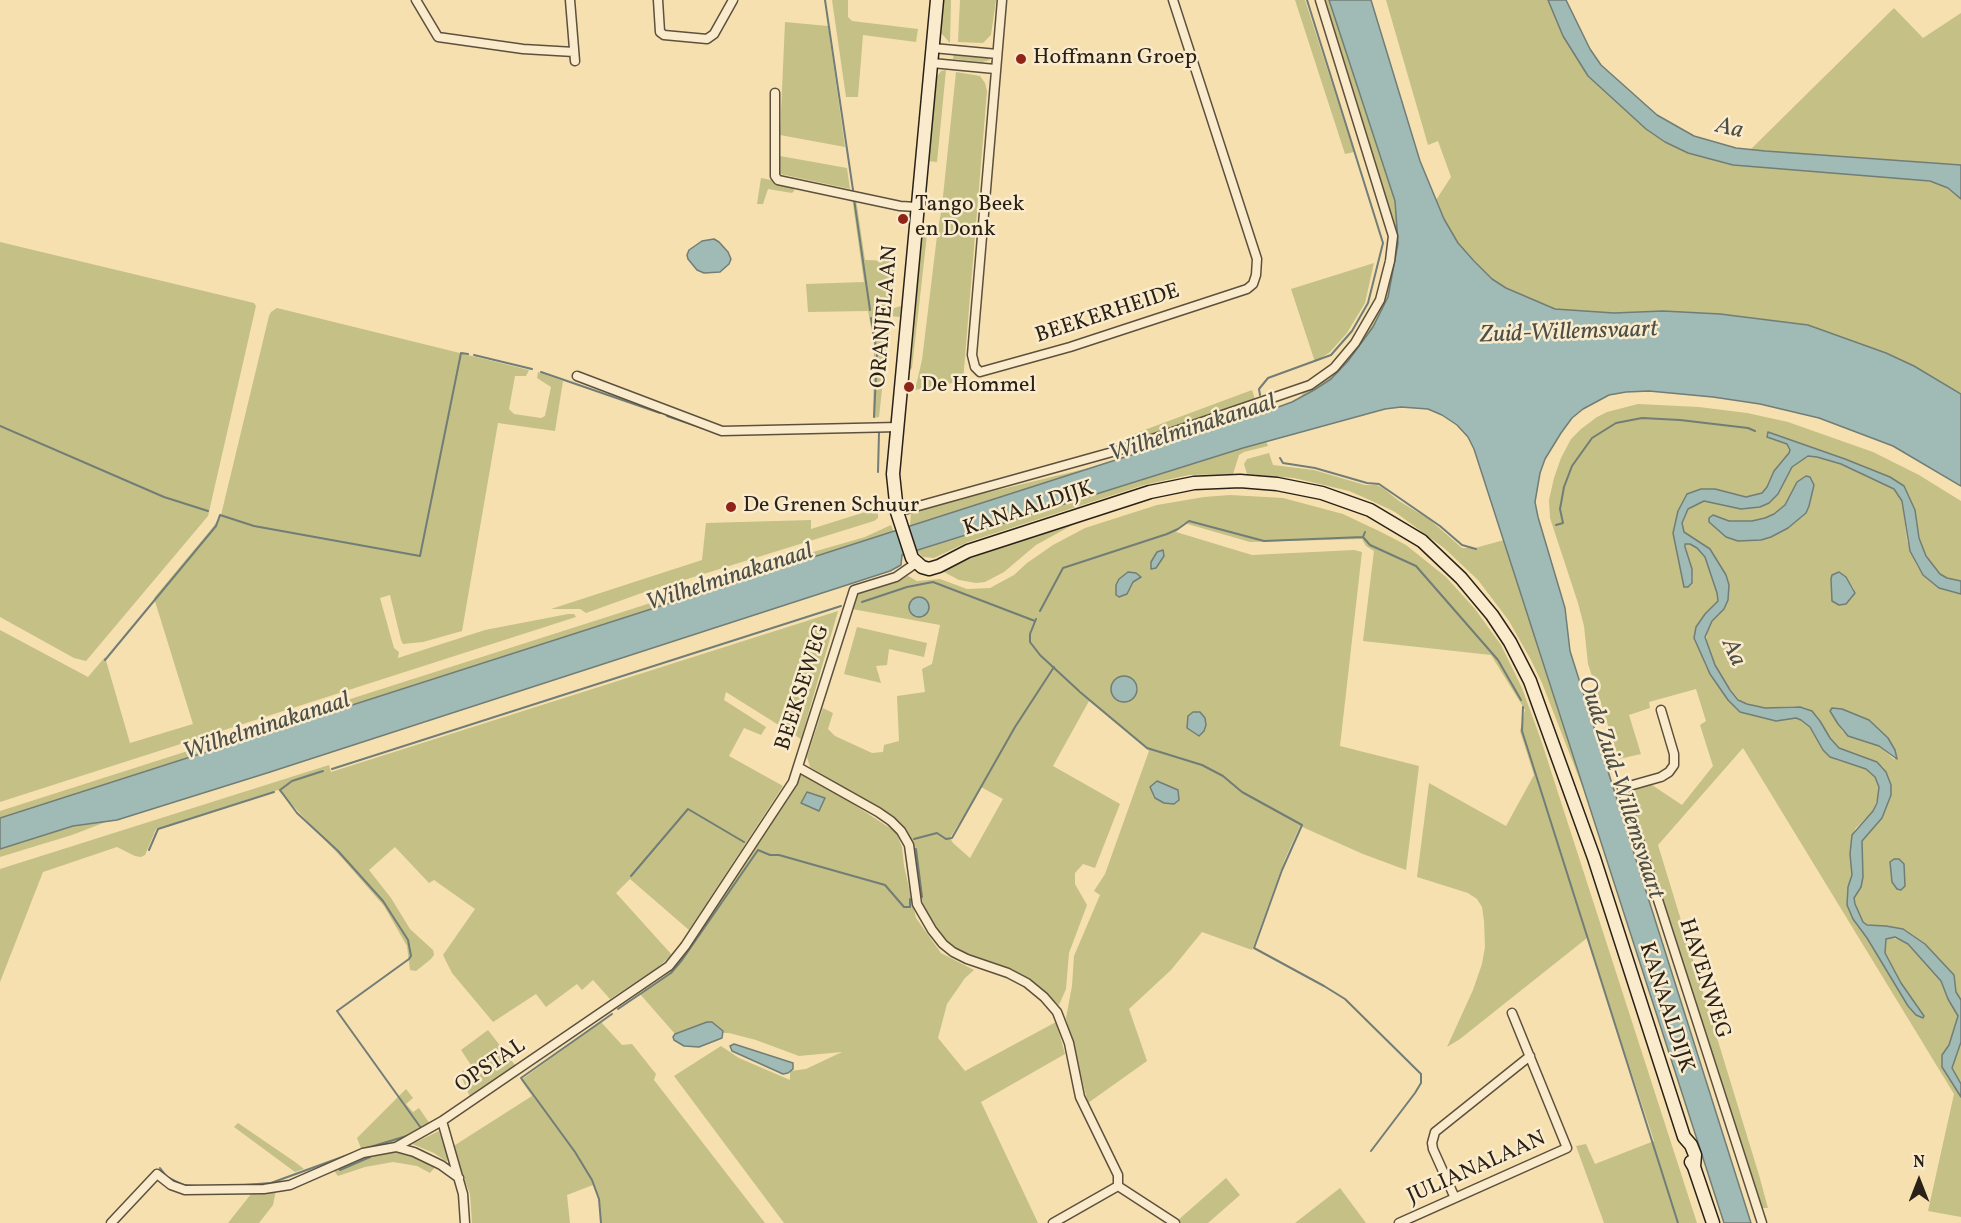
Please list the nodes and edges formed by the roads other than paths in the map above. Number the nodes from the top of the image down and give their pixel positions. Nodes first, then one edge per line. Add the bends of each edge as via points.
1 (570, 0) edge
2 (658, 0) edge
3 (733, 0) edge
4 (937, 0) edge
5 (1002, 0) edge
6 (1173, 0) edge
7 (1320, 0) edge
8 (421, 1) edge
9 (933, 48) junction
10 (997, 54) junction
11 (932, 63) junction
12 (995, 69) junction
13 (775, 93) dead end
14 (917, 207) junction
15 (577, 376) dead end
16 (898, 427) junction
17 (897, 512) junction
18 (914, 561) junction
19 (1661, 710) dead end
20 (798, 768) junction
21 (1512, 1013) dead end
22 (1530, 1056) junction
23 (442, 1121) junction
24 (396, 1147) junction
25 (459, 1179) junction
26 (1118, 1186) junction
27 (1455, 1198) junction
28 (111, 1223) edge
29 (465, 1223) edge
30 (1053, 1223) edge
31 (1175, 1223) edge
32 (1399, 1223) edge
33 (1713, 1223) edge
34 (1762, 1223) edge

1 - 8 street via 574,56 438,37
2 - 3 street via 660,32 707,39 714,34
4 - 9 main road, ORANJELAAN
5 - 10 street, BEEKERHEIDE
6 - 12 street, BEEKERHEIDE via 1257,259 1252,284 1247,289 1070,347 980,372 972,355
7 - 17 street via 1393,236 1380,300 1355,343 1334,368 1310,385 1123,449
9 - 10 street
9 - 11 main road, ORANJELAAN
10 - 12 street, BEEKERHEIDE
11 - 12 street
11 - 14 main road, ORANJELAAN
13 - 14 street via 778,180
14 - 16 main road, ORANJELAAN
15 - 16 street via 722,431
16 - 17 main road, ORANJELAAN via 893,474
17 - 18 main road, ORANJELAAN
18 - 20 street, BEEKSEWEG via 896,577 854,590
18 - 33 main road, KANAALDIJK via 929,569 968,551 1132,498 1194,483 1240,481 1322,493 1370,510 1422,541 1492,615 1530,681 1594,858 1684,1137 1695,1155 1694,1167
19 - 34 street, HAVENWEG via 1674,765 1661,777 1622,788
20 - 23 street, OPSTAL via 669,966
20 - 26 street, BEEKSEWEG via 878,812 901,831 909,845 917,904 943,944 967,959 1027,983 1057,1012 1065,1027 1080,1097 1118,1174
21 - 22 street, JULIANALAAN
22 - 27 street via 1435,1132 1433,1149
22 - 27 street, JULIANALAAN via 1567,1148
23 - 24 street, OPSTAL
23 - 25 street
24 - 25 street via 441,1165
24 - 28 street, OPSTAL via 363,1153 290,1185 264,1189 185,1190 157,1174
25 - 29 street
26 - 30 street
26 - 31 street
27 - 32 street, JULIANALAAN

